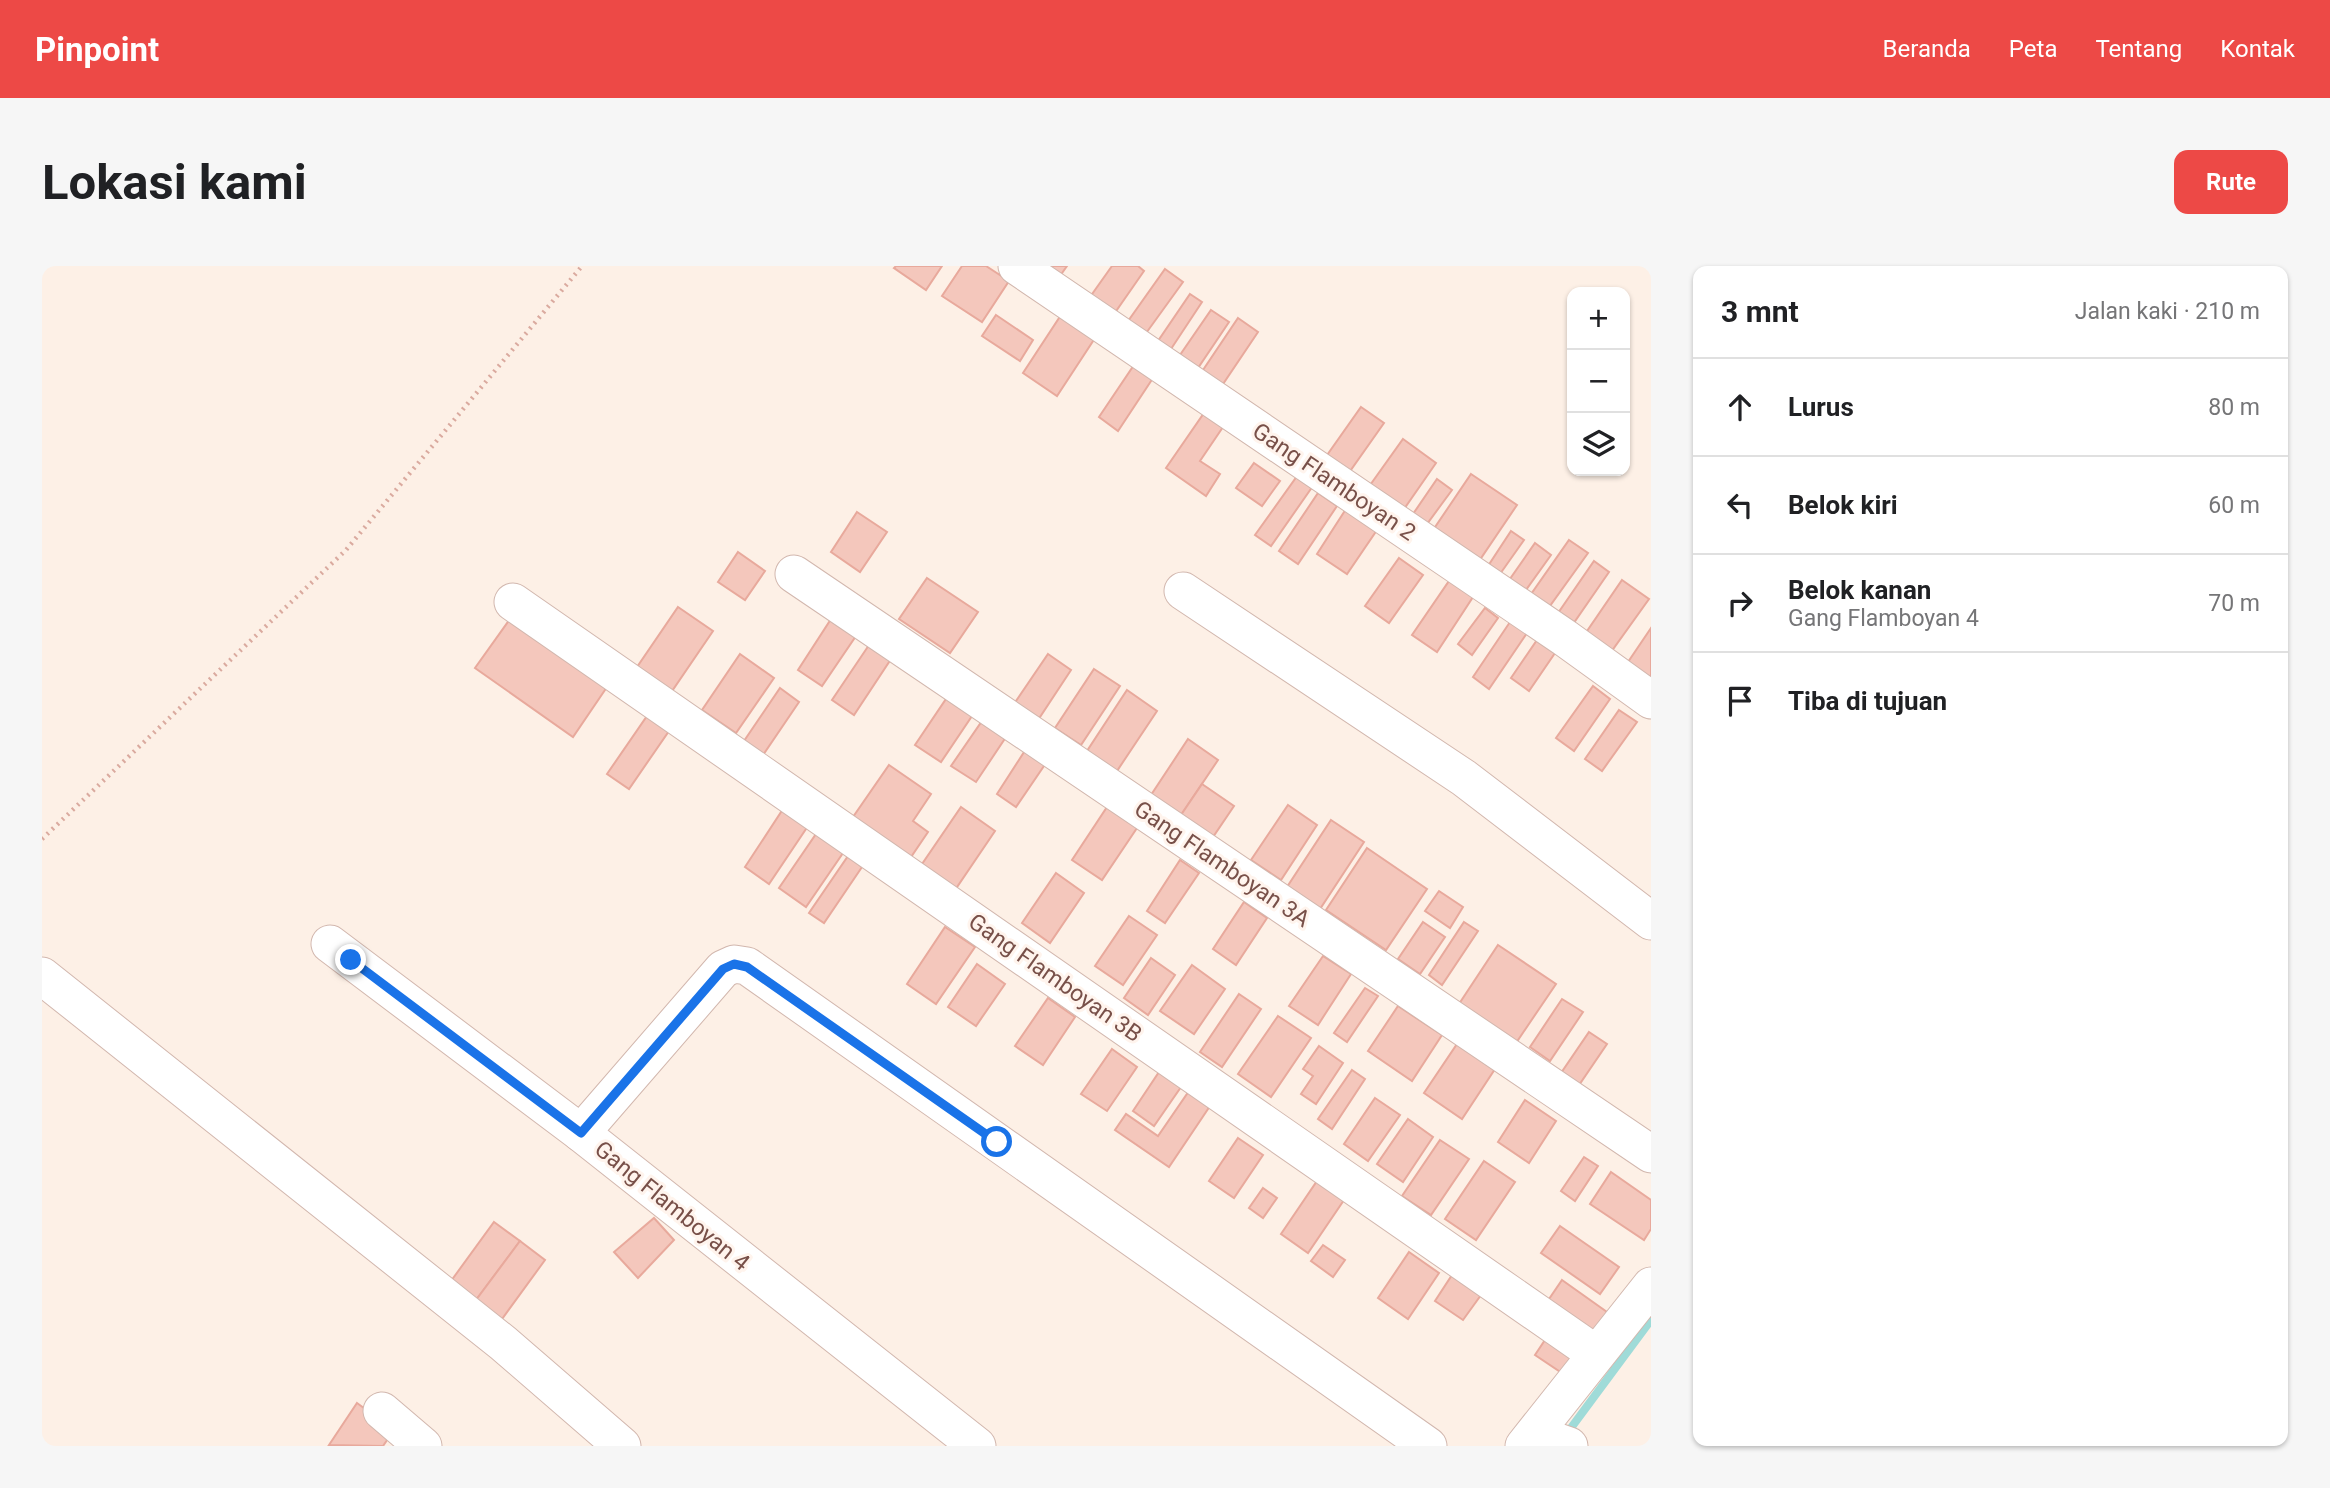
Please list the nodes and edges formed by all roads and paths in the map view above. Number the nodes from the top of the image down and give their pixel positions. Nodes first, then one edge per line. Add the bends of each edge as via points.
1 (582, 266) edge
2 (1017, 266) edge
3 (794, 574) dead end
4 (1183, 591) dead end
5 (513, 602) dead end
6 (1651, 700) edge
7 (42, 839) edge
8 (1651, 921) edge
9 (330, 944) dead end
10 (42, 976) edge
11 (581, 1133) junction
12 (1651, 1154) edge
13 (1651, 1286) edge
14 (1596, 1354) junction
15 (382, 1412) dead end
16 (1543, 1442) edge
17 (423, 1446) edge
18 (622, 1446) edge
19 (977, 1446) edge
20 (1428, 1446) edge

1 - 7 path via 346,550
2 - 6 street, Gang Flamboyan 2
3 - 12 street, Gang Flamboyan 3A
4 - 8 street via 1464,778
5 - 14 street, Gang Flamboyan 3B
9 - 11 street, Gang Flamboyan 4
10 - 18 street via 503,1343
11 - 19 street, Gang Flamboyan 4
11 - 20 street via 723,969 734,964 747,967
13 - 14 street
14 - 16 street
15 - 17 street

